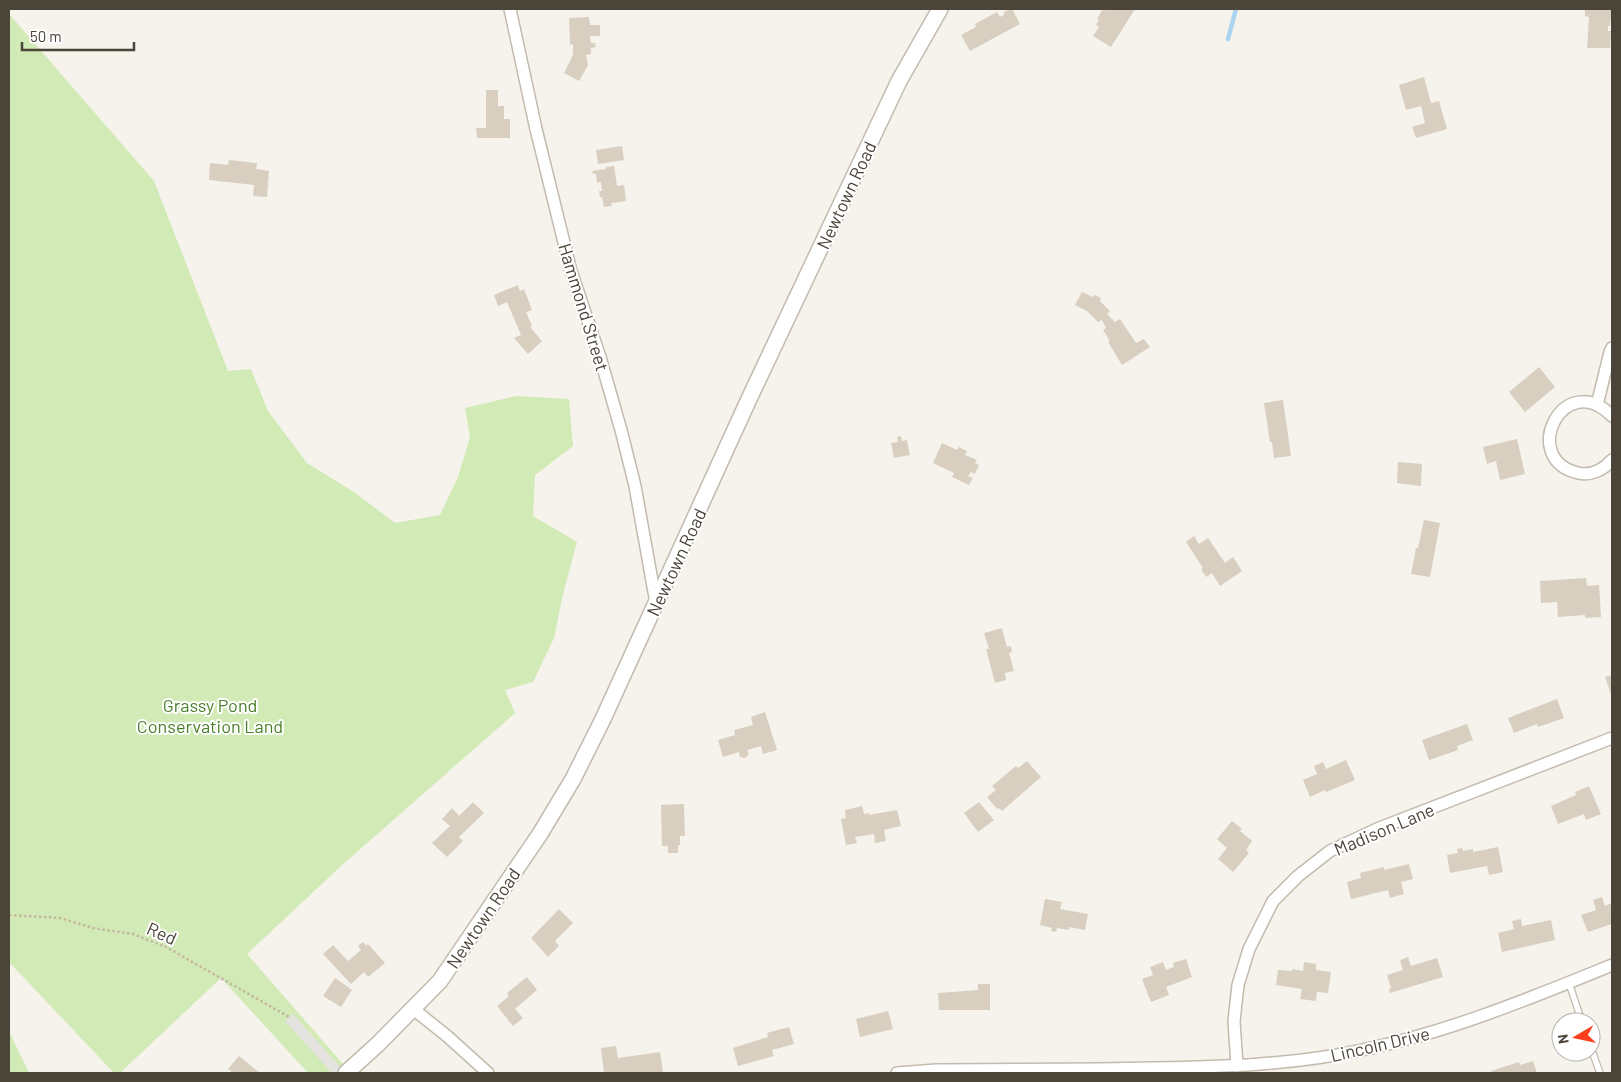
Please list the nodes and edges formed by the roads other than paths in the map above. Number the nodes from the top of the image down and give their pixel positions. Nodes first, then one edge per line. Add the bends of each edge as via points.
1 (510, 9) edge
2 (940, 9) edge
3 (1612, 348) edge
4 (1597, 405) junction
5 (1612, 416) edge
6 (1612, 460) edge
7 (656, 605) junction
8 (1612, 738) edge
9 (1612, 965) edge
10 (1569, 983) junction
11 (412, 1008) junction
12 (1579, 1012) edge
13 (1237, 1066) junction
14 (346, 1073) edge
15 (488, 1073) edge
16 (897, 1073) edge

1 - 7 street, Hammond Street via 571,270 621,430
2 - 7 street, Newtown Road via 899,81
3 - 4 street
4 - 5 street
4 - 6 street via 1579,403 1562,410 1551,425 1549,443 1557,460 1581,474 1599,470
7 - 11 street, Newtown Road via 573,779 540,834 440,981
8 - 13 street, Madison Lane via 1377,829 1330,851 1298,876 1273,901 1249,949 1238,985 1234,1021
9 - 10 street, Lincoln Drive
10 - 12 lane
10 - 13 street, Lincoln Drive via 1445,1028 1363,1050
11 - 14 street, Newtown Road
11 - 15 street
13 - 16 street, Lincoln Drive

